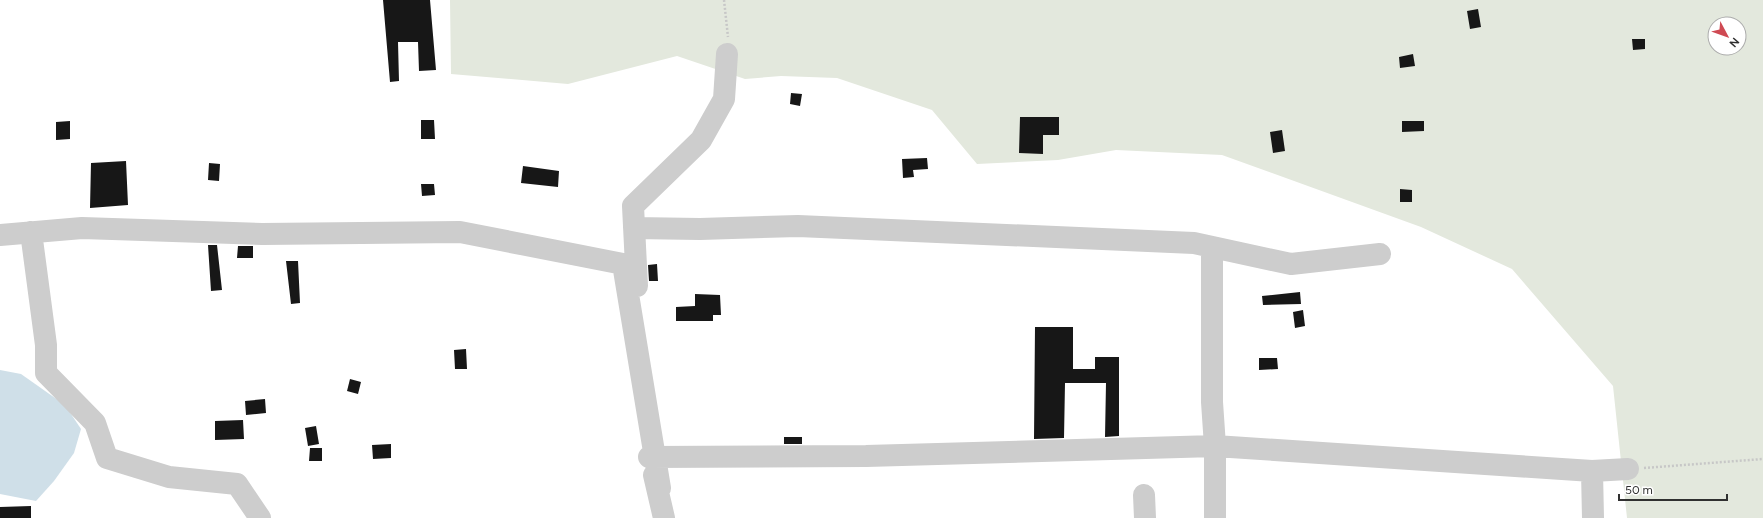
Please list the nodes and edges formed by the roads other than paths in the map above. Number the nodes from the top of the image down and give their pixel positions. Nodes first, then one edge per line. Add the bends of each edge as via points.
1 (727, 54) road end
2 (634, 228) junction
3 (31, 232) junction
4 (0, 235) edge
5 (1212, 247) junction
6 (1380, 254) dead end
7 (1215, 446) junction
8 (649, 457) junction
9 (1628, 469) road end
10 (1592, 471) junction
11 (660, 488) dead end
12 (1144, 495) dead end
13 (260, 518) edge
14 (664, 518) edge
15 (1145, 518) edge
16 (1215, 518) edge
17 (1593, 518) edge

1 - 2 street via 724,99 701,140 633,206
2 - 5 street via 798,226 1194,243
2 - 8 street via 646,445
3 - 4 street
3 - 11 street via 82,228 262,234 460,232 622,264
3 - 13 street via 46,345 46,373 95,423 108,458 169,477 237,484
5 - 6 street via 1291,264
5 - 7 street via 1212,402
7 - 8 street via 866,456
7 - 10 street
7 - 16 street
8 - 14 street
9 - 10 street
10 - 17 street
12 - 15 street

